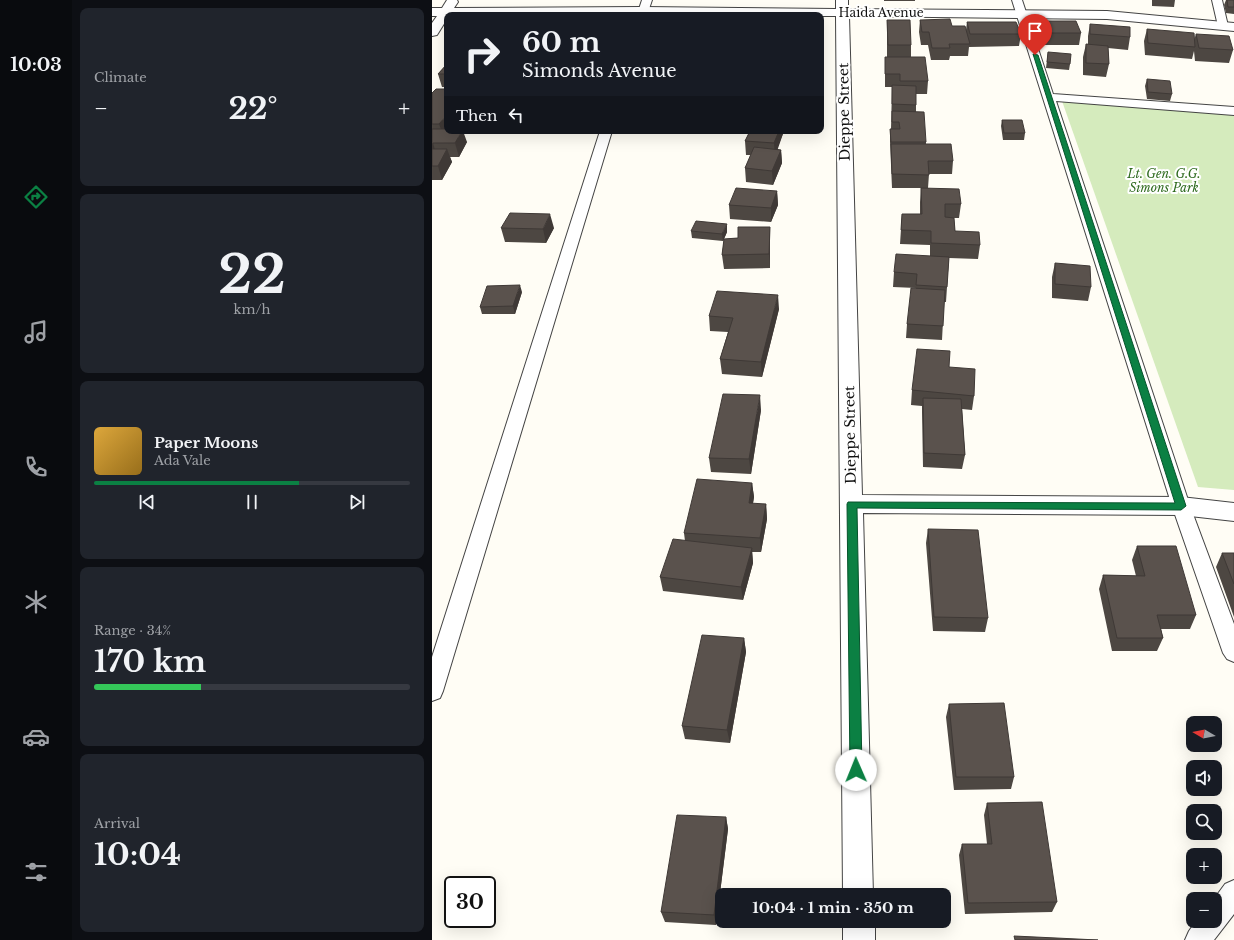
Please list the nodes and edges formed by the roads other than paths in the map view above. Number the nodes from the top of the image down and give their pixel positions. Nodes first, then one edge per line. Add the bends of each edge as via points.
1 (453, 0) edge
2 (1017, 0) edge
3 (1107, 0) edge
4 (1217, 0) edge
5 (842, 6) edge
6 (644, 9) edge
7 (432, 12) edge
8 (446, 12) junction
9 (1021, 13) junction
10 (444, 15) edge
11 (1108, 15) junction
12 (1229, 26) edge
13 (432, 32) edge
14 (1049, 97) junction
15 (1234, 111) edge
16 (605, 134) edge
17 (852, 504) junction
18 (1181, 506) junction
19 (1234, 512) edge
20 (1234, 653) edge
21 (432, 692) edge
22 (858, 888) edge
23 (1234, 893) edge
24 (1222, 909) edge
25 (859, 928) edge
26 (1207, 928) edge
27 (859, 940) edge
28 (1198, 940) edge

1 - 8 street
2 - 9 lane
3 - 11 street
4 - 12 lane
5 - 6 street, Haida Avenue
5 - 9 street, Haida Avenue
5 - 17 street, Dieppe Street
6 - 8 street, Haida Avenue
7 - 8 street, Haida Avenue
9 - 11 street, Haida Avenue
9 - 14 lane
10 - 13 street
11 - 12 street, Haida Avenue
14 - 15 lane
14 - 18 lane
16 - 21 lane
17 - 18 street
17 - 22 street, Dieppe Street
18 - 19 street
18 - 20 lane
23 - 24 lane
25 - 27 street
26 - 28 lane

